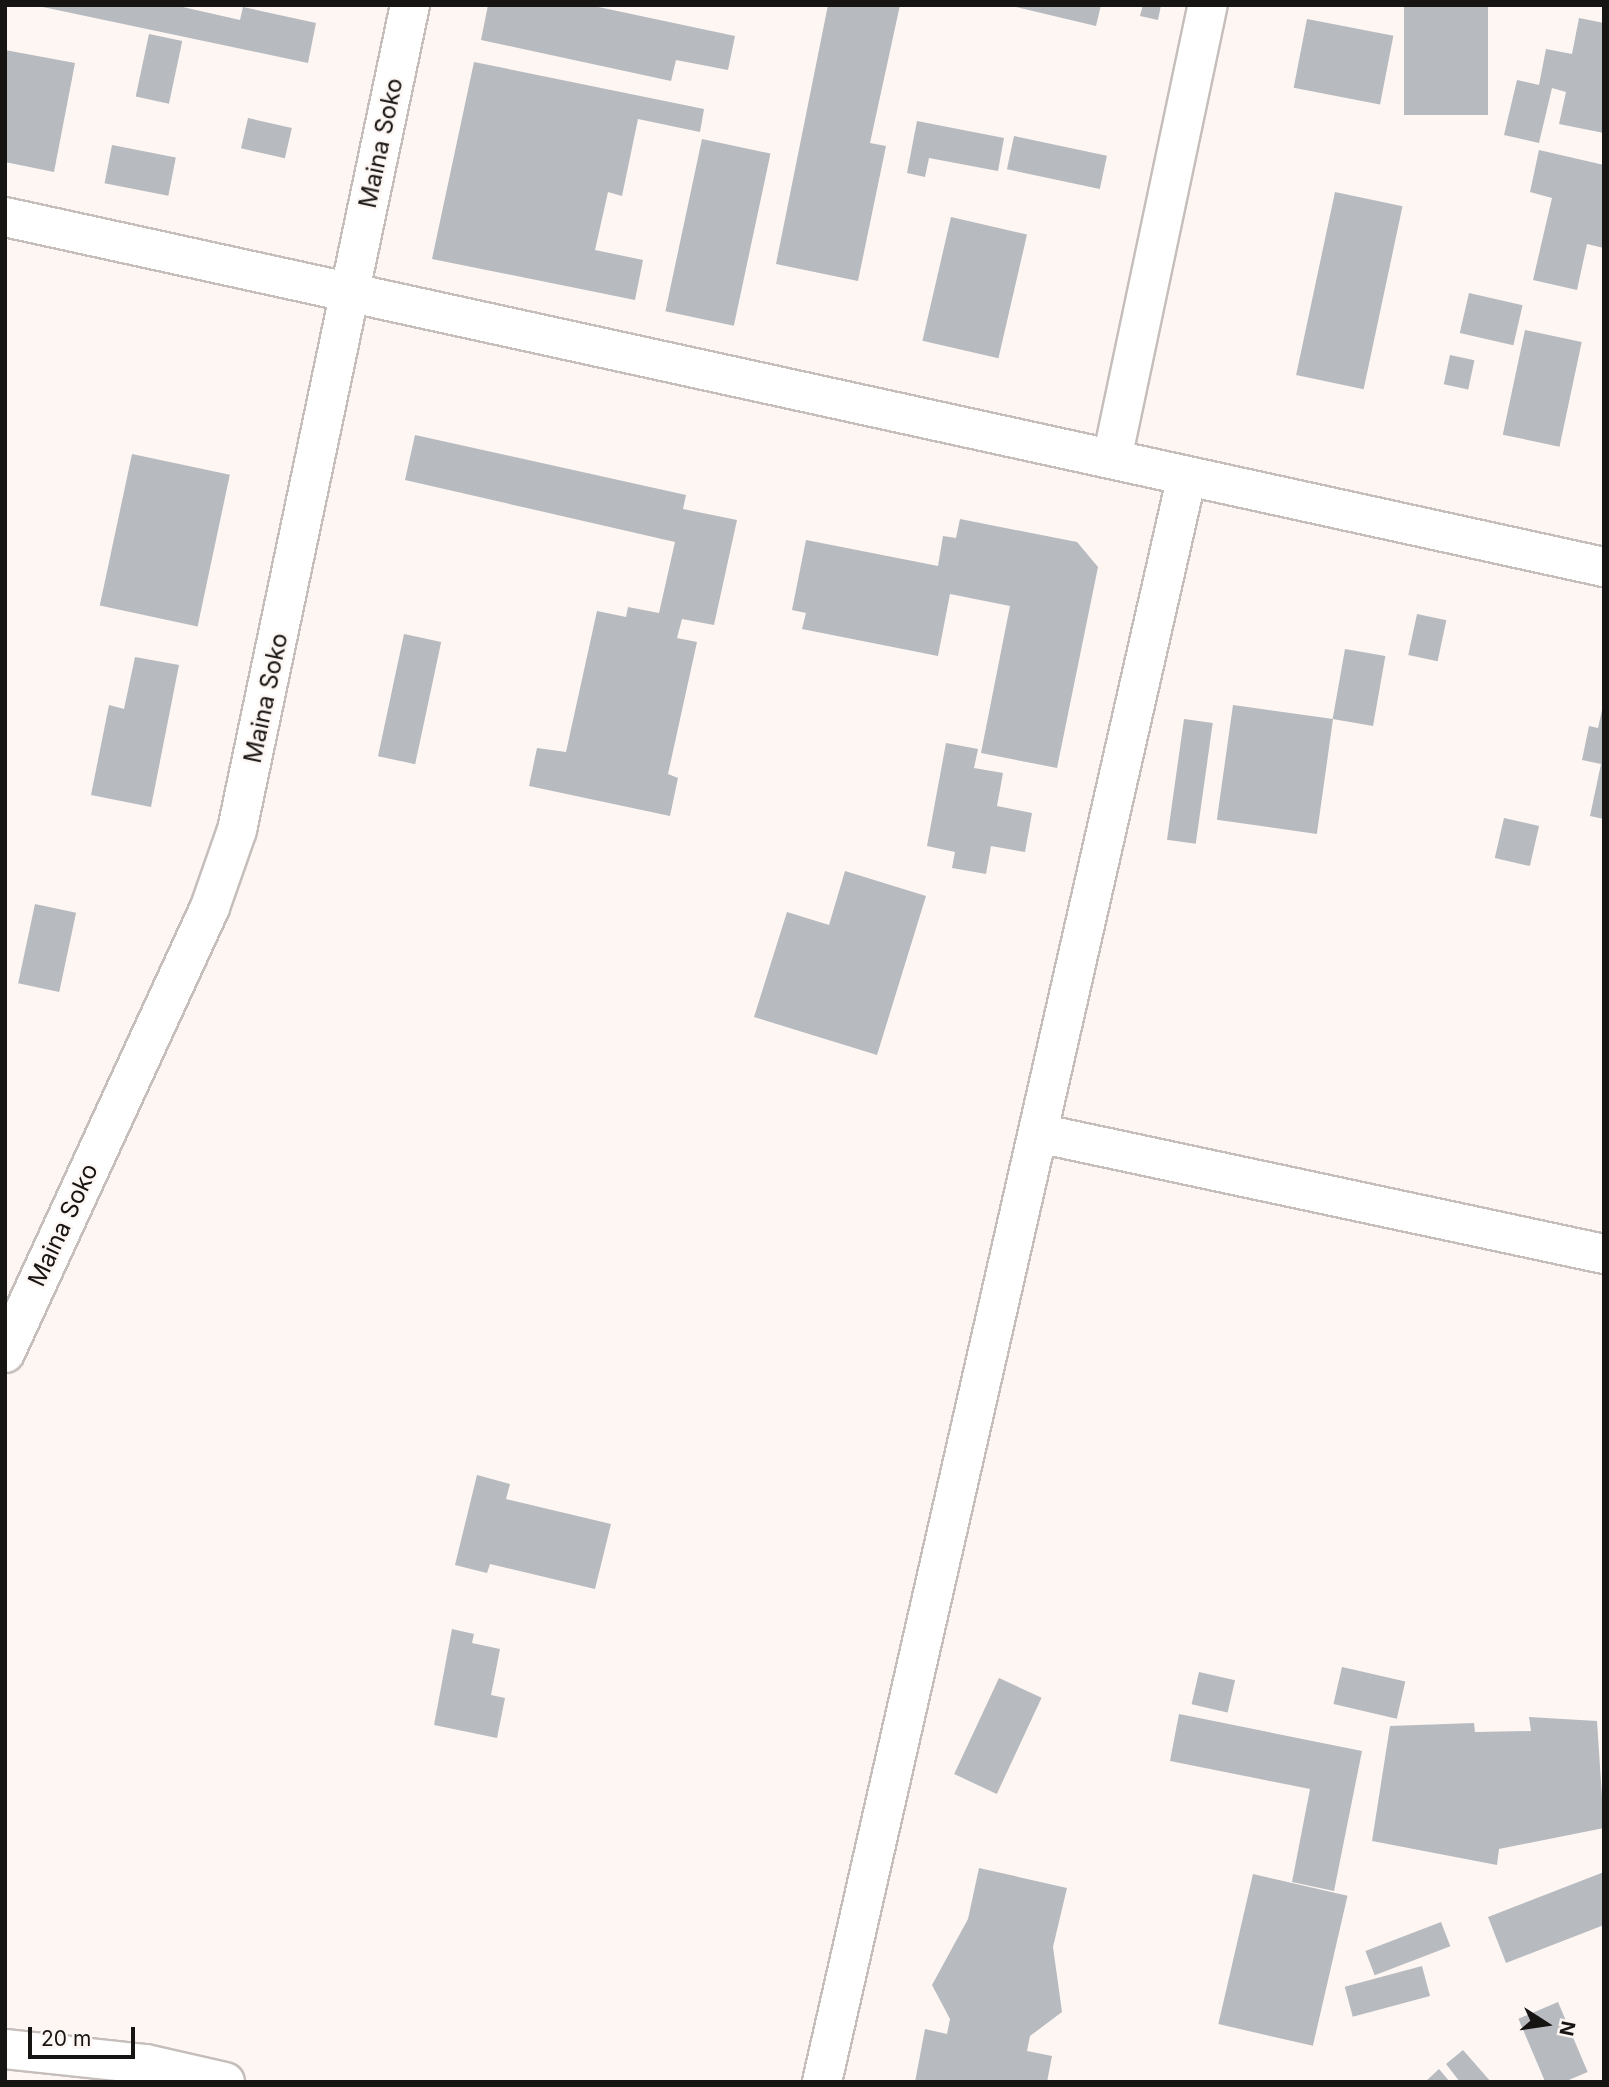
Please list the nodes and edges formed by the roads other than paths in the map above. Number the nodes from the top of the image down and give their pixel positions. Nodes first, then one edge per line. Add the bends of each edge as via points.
1 (410, 5) edge
2 (1208, 5) edge
3 (5, 217) edge
4 (350, 292) junction
5 (1112, 459) junction
6 (1187, 476) junction
7 (1604, 567) edge
8 (1038, 1133) junction
9 (1604, 1254) edge
10 (5, 1353) edge
11 (12, 2045) edge
12 (225, 2082) edge
13 (822, 2082) edge

1 - 4 street, Maina Soko
2 - 5 street
3 - 4 street
4 - 5 street
4 - 10 street, Maina Soko via 237,830 210,907
5 - 6 street
6 - 7 street
6 - 8 street
8 - 9 street
8 - 13 street
11 - 12 street

